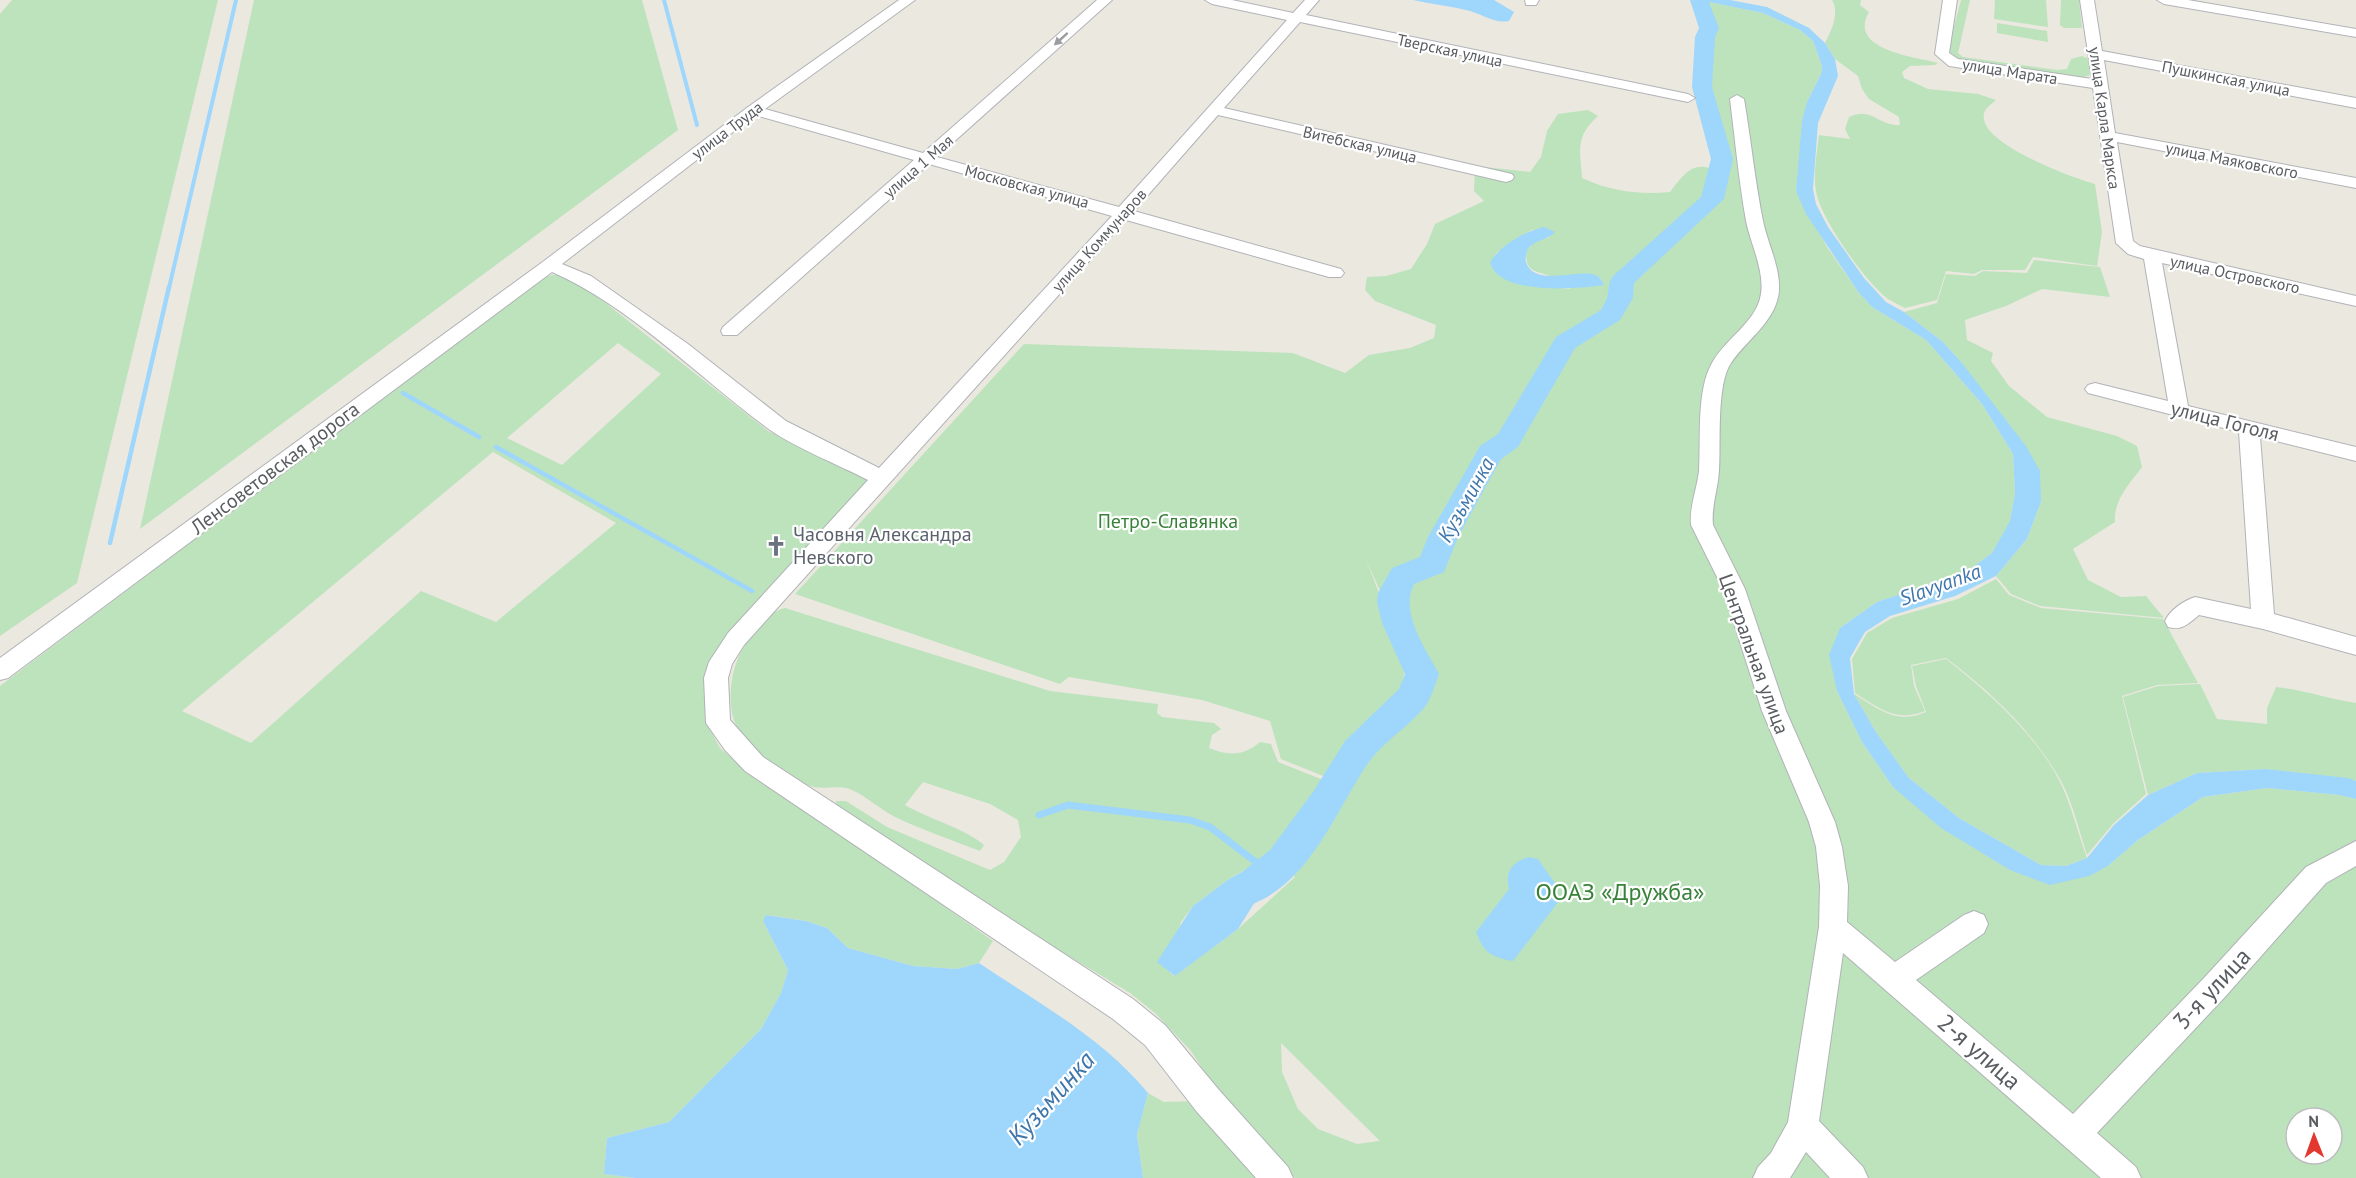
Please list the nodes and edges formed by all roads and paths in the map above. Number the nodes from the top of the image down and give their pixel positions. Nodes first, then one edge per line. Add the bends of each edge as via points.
1 (908, 0) edge
2 (1105, 0) edge
3 (1212, 0) edge
4 (1312, 0) edge
5 (1950, 0) edge
6 (2087, 0) edge
7 (2164, 0) edge
8 (1296, 18) junction
9 (2356, 33) edge
10 (2096, 54) junction
11 (2100, 85) junction
12 (1688, 98) dead end
13 (1737, 99) dead end
14 (2356, 103) edge
15 (753, 110) junction
16 (1214, 110) junction
17 (2108, 136) junction
18 (926, 158) junction
19 (1506, 177) dead end
20 (2356, 183) edge
21 (1124, 212) junction
22 (2122, 236) joint
23 (2152, 256) junction
24 (550, 265) junction
25 (1335, 273) dead end
26 (2356, 301) edge
27 (730, 331) dead end
28 (2094, 389) dead end
29 (2179, 409) junction
30 (2249, 427) junction
31 (2356, 454) edge
32 (883, 479) junction
33 (2263, 620) junction
34 (2176, 621) dead end
35 (2356, 646) edge
36 (0, 671) edge
37 (2356, 853) edge
38 (1974, 924) dead end
39 (1833, 927) junction
40 (1894, 979) junction
41 (1803, 1126) junction
42 (2074, 1135) junction
43 (1277, 1178) edge
44 (1769, 1178) edge
45 (1852, 1178) edge
46 (2125, 1178) edge

1 - 15 street, улица Труда
2 -> 18 street, улица 1 Мая
3 - 8 street, Тверская улица
4 - 8 street, улица Коммунаров
5 - 11 street, улица Марата via 1942,54 1946,59
6 - 10 street, улица Карла Маркса
7 - 9 street
8 - 12 street, Тверская улица
8 - 16 street, улица Коммунаров
10 - 11 street, улица Карла Маркса
10 - 14 street, Пушкинская улица
11 - 17 street, улица Карла Маркса
13 - 39 street, Центральная улица via 1755,222 1771,285 1768,302 1758,319 1716,373 1702,525 1734,589 1774,711 1822,822 1834,886
15 - 18 street, Московская улица
15 - 24 street, улица Труда
16 - 19 street, Витебская улица
16 - 21 street, улица Коммунаров
17 - 20 street, улица Маяковского
17 - 22 street, улица Карла Маркса
18 - 21 street, Московская улица
18 - 27 street, улица 1 Мая
21 - 25 street, Московская улица
21 - 32 street, улица Коммунаров
22 - 23 street, улица Островского via 2124,243 2134,250
23 - 26 street, улица Островского
23 - 29 street
24 - 32 street via 585,280 681,348 779,426
24 - 36 street, Ленсоветовская дорога
28 - 29 street, улица Гоголя
29 - 30 street, улица Гоголя
30 - 31 street, улица Гоголя
30 - 33 street
32 - 43 street, улица Коммунаров via 736,639 716,678 718,723 754,764 1123,1009 1155,1035
33 - 34 street via 2195,606
33 - 35 street
37 - 42 street, 3-я улица via 2316,875
38 - 40 street
39 - 40 street, 2-я улица
39 - 41 street, Центральная улица
40 - 42 street, 2-я улица
41 - 44 street, Центральная улица via 1782,1164
41 - 45 street
42 - 46 street, 2-я улица

